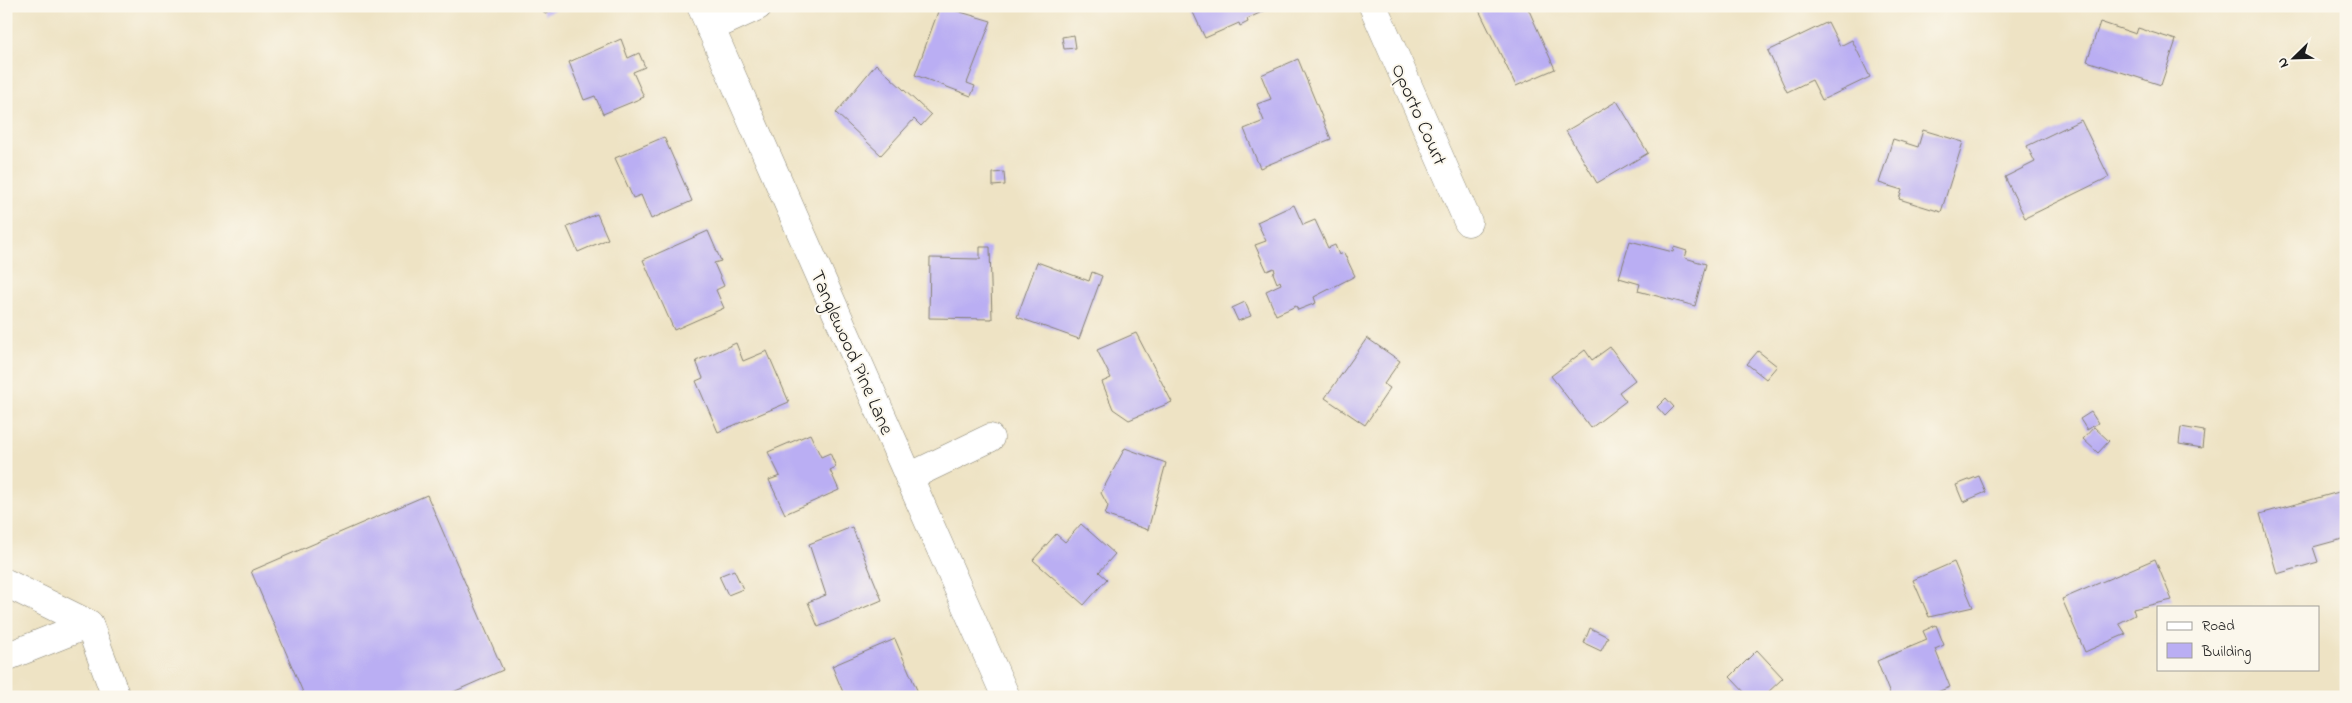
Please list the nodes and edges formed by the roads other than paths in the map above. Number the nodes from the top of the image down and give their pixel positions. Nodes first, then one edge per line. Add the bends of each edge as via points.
1 (758, 6) edge
2 (1372, 6) edge
3 (706, 17) edge
4 (1468, 222) dead end
5 (990, 438) dead end
6 (909, 476) junction
7 (6, 583) edge
8 (88, 624) junction
9 (6, 657) edge
10 (116, 697) edge
11 (1006, 697) edge

1 - 3 street
2 - 4 street, Oporto Court
3 - 6 street, Tanglewood Pine Lane
5 - 6 street
6 - 11 street, Tanglewood Pine Lane
7 - 8 street
8 - 9 street
8 - 10 street

